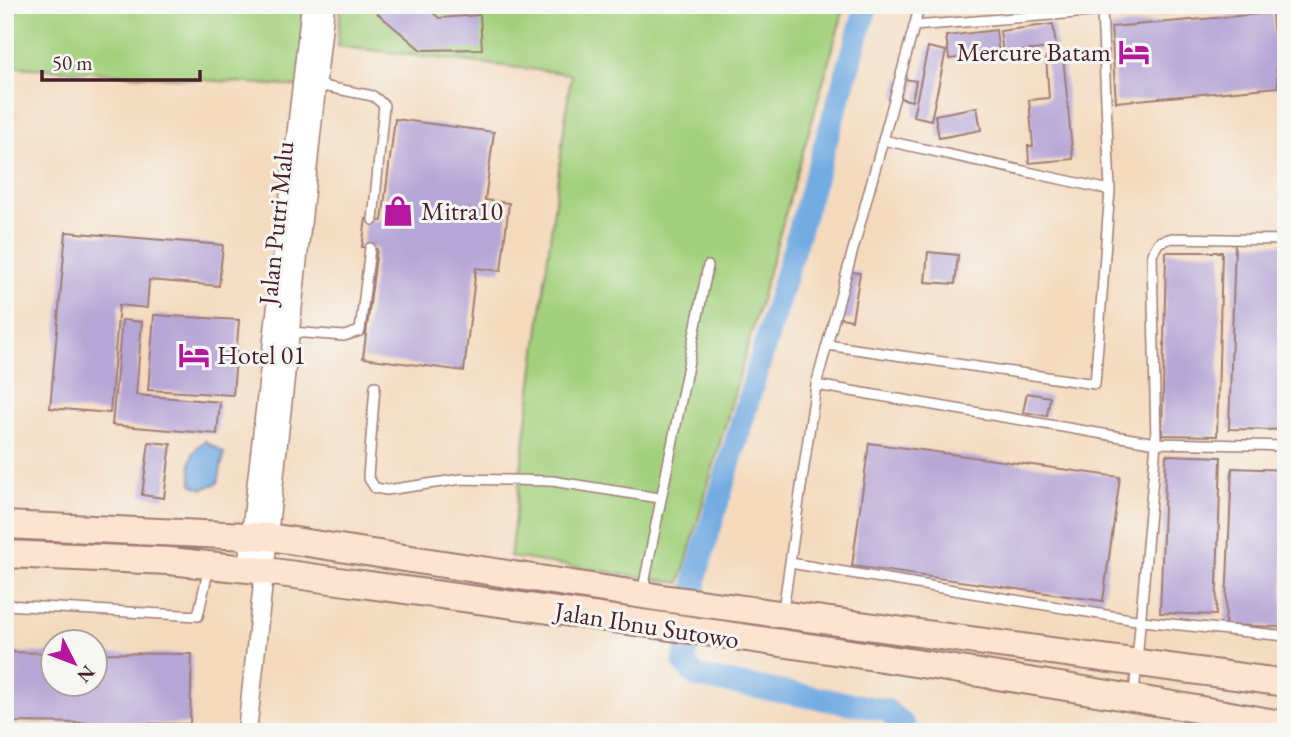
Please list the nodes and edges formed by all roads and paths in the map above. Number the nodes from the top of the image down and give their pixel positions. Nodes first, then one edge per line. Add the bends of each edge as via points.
1 (310, 5) edge
2 (326, 5) edge
3 (920, 5) edge
4 (914, 26) junction
5 (317, 85) junction
6 (883, 140) junction
7 (1110, 191) junction
8 (373, 220) dead end
9 (1286, 240) edge
10 (370, 248) dead end
11 (708, 266) dead end
12 (291, 332) junction
13 (827, 345) junction
14 (816, 385) junction
15 (375, 386) dead end
16 (1156, 443) junction
17 (1286, 446) edge
18 (659, 498) junction
19 (5, 524) edge
20 (260, 536) junction
21 (5, 554) edge
22 (790, 563) junction
23 (209, 565) junction
24 (257, 570) junction
25 (652, 597) junction
26 (5, 605) edge
27 (782, 615) junction
28 (1142, 621) junction
29 (1286, 636) edge
30 (1137, 663) junction
31 (1286, 683) edge
32 (1134, 697) junction
33 (1286, 725) edge
34 (247, 732) edge

1 - 20 street, Jalan Putri Malu
2 - 5 street, Jalan Putri Malu
3 - 4 lane
4 - 6 lane
4 - 7 lane via 1102,11
5 - 8 lane via 373,96 384,105
5 - 12 street, Jalan Putri Malu
6 - 7 lane
6 - 13 lane
7 - 13 lane via 1095,384
9 - 16 lane via 1172,238 1159,242 1152,254
10 - 12 lane via 360,331 344,336
11 - 18 lane
12 - 20 street, Jalan Putri Malu
13 - 14 lane
14 - 16 lane
14 - 22 lane
15 - 18 lane via 368,477 375,488 463,479 552,481
16 - 17 lane
16 - 28 lane
18 - 25 lane
19 - 20 main road, Jalan Ibnu Sutowo
20 - 24 street, Jalan Putri Malu
20 - 25 main road, Jalan Ibnu Sutowo
21 - 23 main road, Jalan Ibnu Sutowo
22 - 27 lane
22 - 28 lane
23 - 24 main road, Jalan Ibnu Sutowo
23 - 26 lane via 198,615
24 - 32 main road, Jalan Ibnu Sutowo
24 - 34 street, Jalan Putri Malu
25 - 27 main road, Jalan Ibnu Sutowo
27 - 30 main road, Jalan Ibnu Sutowo
28 - 29 lane
28 - 30 lane
30 - 31 main road, Jalan Ibnu Sutowo
30 - 32 lane
32 - 33 main road, Jalan Ibnu Sutowo

